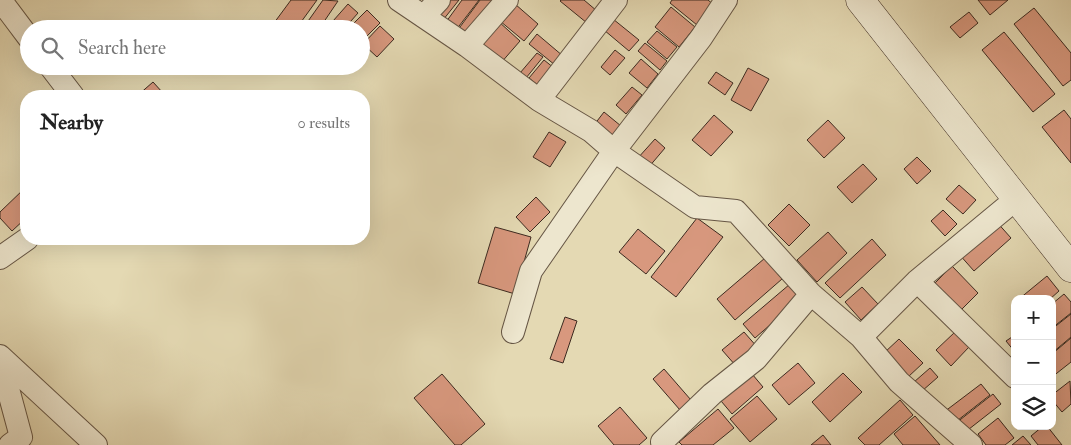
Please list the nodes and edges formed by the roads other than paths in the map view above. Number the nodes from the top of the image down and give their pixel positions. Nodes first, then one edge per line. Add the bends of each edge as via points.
1 (399, 0) edge
2 (507, 0) edge
3 (616, 0) edge
4 (860, 0) edge
5 (724, 1) edge
6 (1, 2) edge
7 (431, 8) edge
8 (20, 26) edge
9 (467, 46) junction
10 (57, 75) edge
11 (68, 90) edge
12 (538, 100) junction
13 (614, 151) junction
14 (1016, 199) junction
15 (20, 244) edge
16 (0, 258) edge
17 (1071, 268) edge
18 (917, 282) junction
19 (811, 294) junction
20 (513, 332) dead end
21 (861, 337) junction
22 (0, 357) edge
23 (1011, 372) edge
24 (661, 444) edge
25 (10, 445) edge
26 (96, 445) edge
27 (971, 445) edge

1 - 7 street
2 - 9 street
3 - 12 street
4 - 14 main road
5 - 13 street via 700,38
6 - 8 street
7 - 9 street
9 - 12 street
10 - 11 street
12 - 13 street via 591,131
13 - 19 street via 696,207 736,211
13 - 20 street via 532,271
14 - 17 main road
14 - 18 street
15 - 16 street
18 - 21 street
18 - 23 street
19 - 21 street
19 - 24 street via 756,359 712,394
21 - 27 street via 899,382
22 - 25 street via 21,437
22 - 26 street

